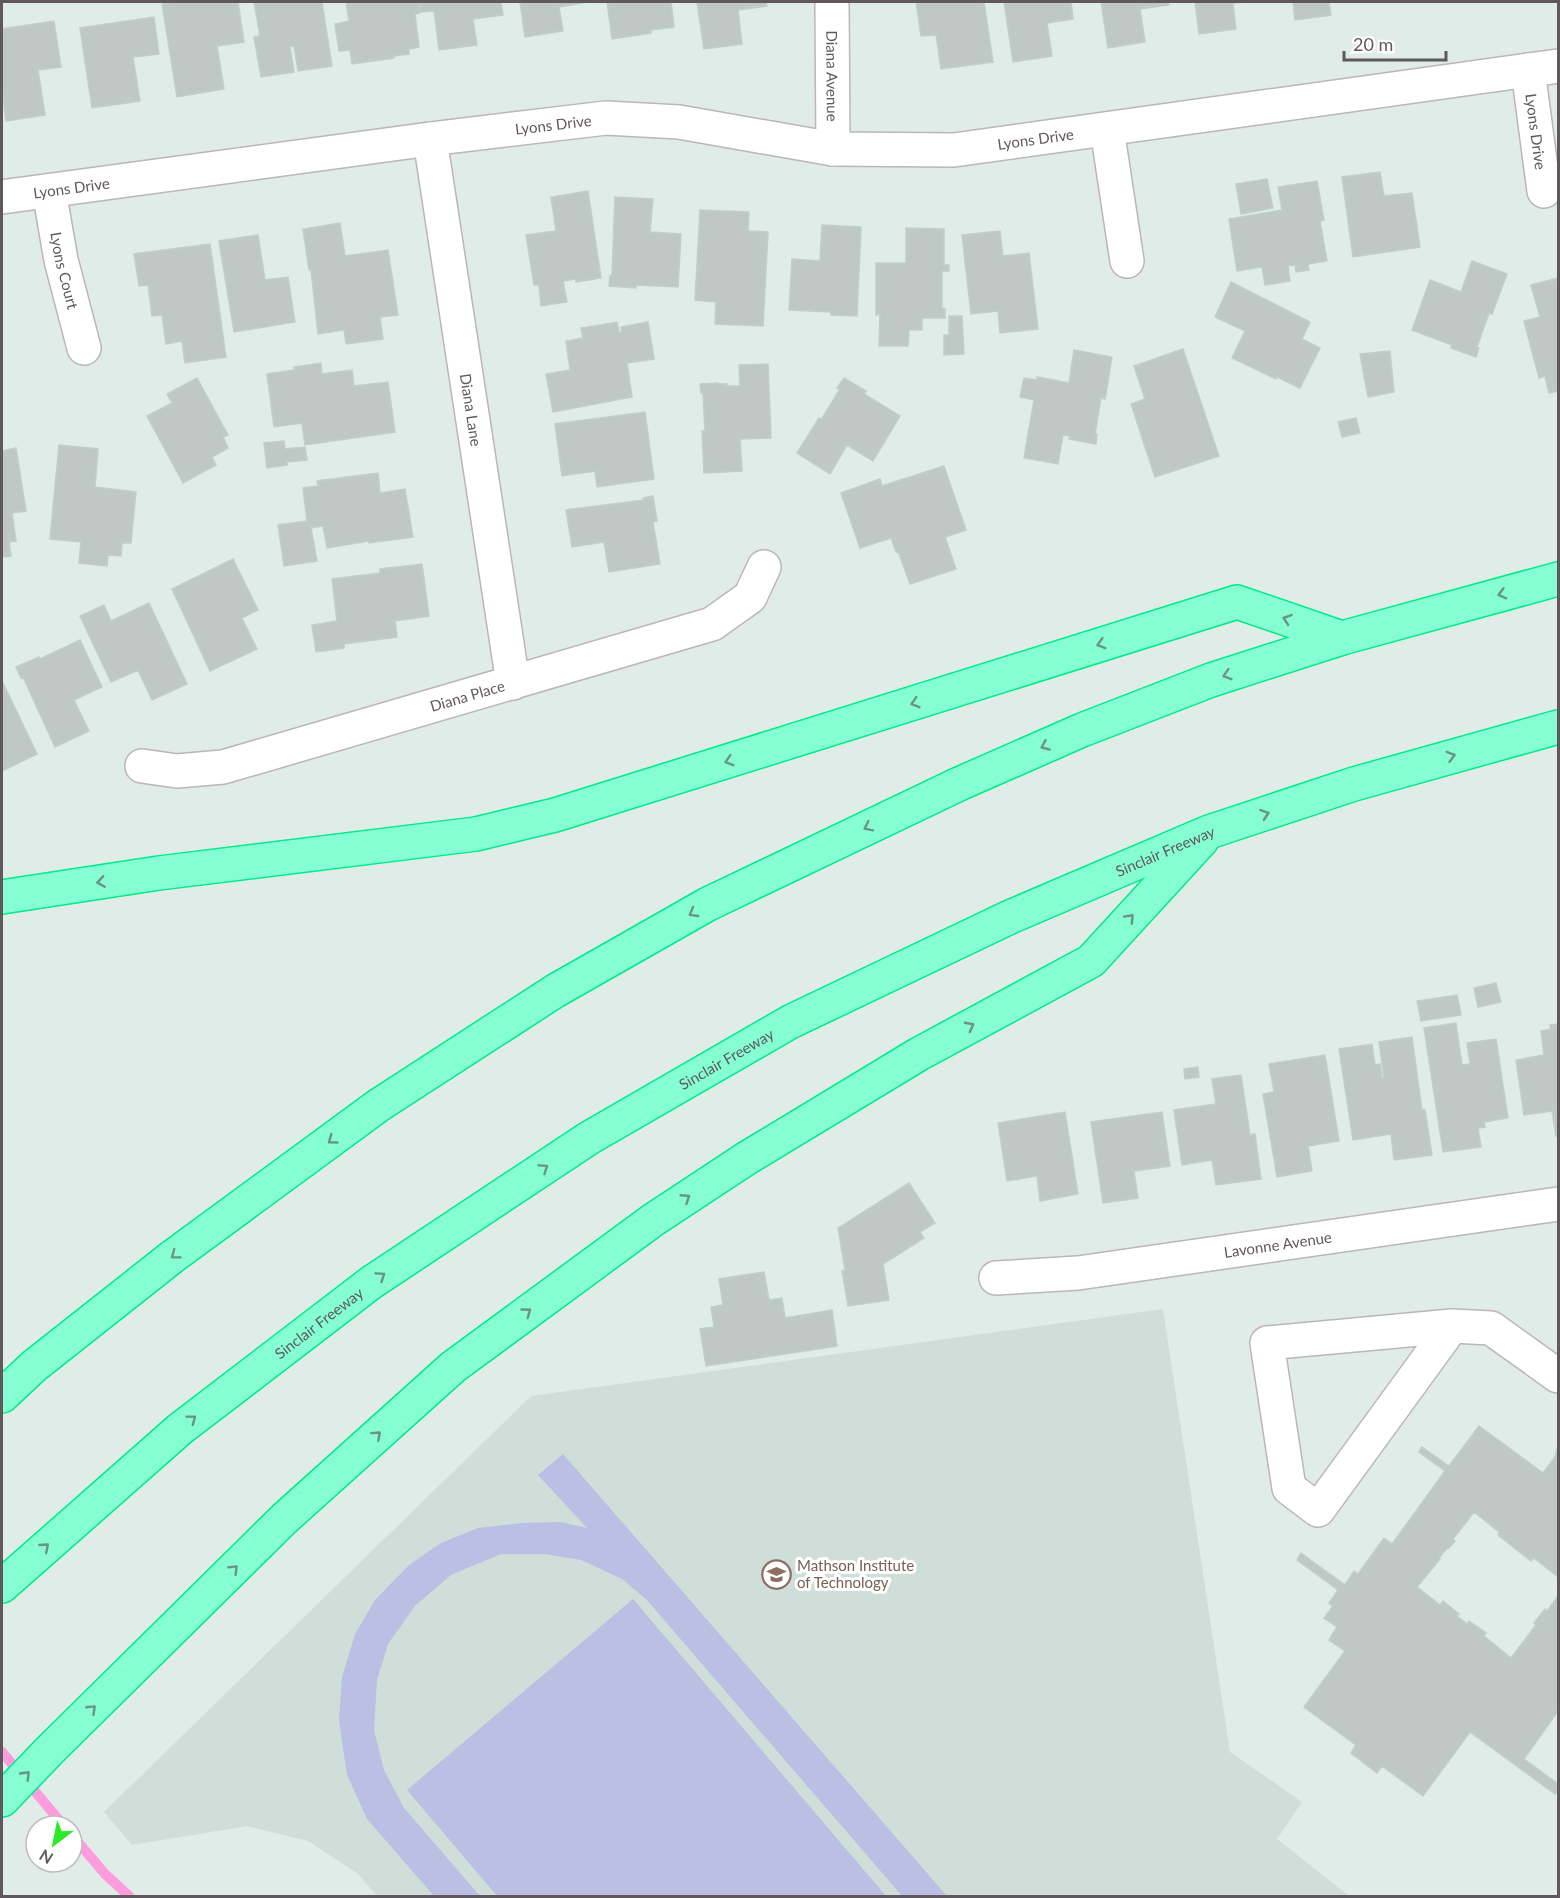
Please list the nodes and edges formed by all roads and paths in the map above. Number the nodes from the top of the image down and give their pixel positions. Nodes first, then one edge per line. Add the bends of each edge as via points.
1 (832, 2) edge
2 (1543, 68) edge
3 (1107, 129) junction
4 (430, 139) junction
5 (833, 149) junction
6 (49, 191) junction
7 (1544, 191) dead end
8 (2, 197) edge
9 (1127, 261) dead end
10 (84, 348) dead end
11 (764, 567) dead end
12 (1558, 579) edge
13 (1342, 638) junction
14 (513, 683) junction
15 (1558, 727) edge
16 (142, 766) dead end
17 (1209, 832) junction
18 (2, 897) edge
19 (1558, 1204) edge
20 (996, 1278) dead end
21 (1452, 1326) junction
22 (34, 1366) junction
23 (2, 1373) edge
24 (1558, 1376) edge
25 (2, 1396) edge
26 (2, 1586) edge
27 (2, 1800) edge

1 - 5 street, Diana Avenue
2 - 3 street, Lyons Drive
2 - 7 street, Lyons Drive
3 - 5 street, Lyons Drive via 954,150
3 - 9 street
4 - 5 street, Lyons Drive via 606,118 679,122
4 - 6 street, Lyons Drive
4 - 14 street, Diana Lane
6 - 8 street, Lyons Drive
6 - 10 street, Lyons Court via 60,260
11 - 14 street, Diana Place via 750,597 712,624
12 -> 13 highway
13 -> 18 highway via 1237,602 555,815 476,834 159,873
13 -> 22 highway via 1211,680 1082,730 708,904 555,991 379,1106 172,1257
14 - 16 street, Diana Place via 223,767 177,771
17 -> 15 highway, Sinclair Freeway via 1354,784
26 -> 17 highway, Sinclair Freeway via 189,1422 372,1282 589,1138 800,1017 1010,917
27 -> 17 highway via 284,1519 453,1367 653,1220 747,1158 918,1054 1091,961
19 - 20 street, Lavonne Avenue via 1078,1273
21 - 21 street via 1318,1510 1289,1488 1267,1343
21 - 24 street via 1491,1328
22 - 23 highway
22 - 25 highway

